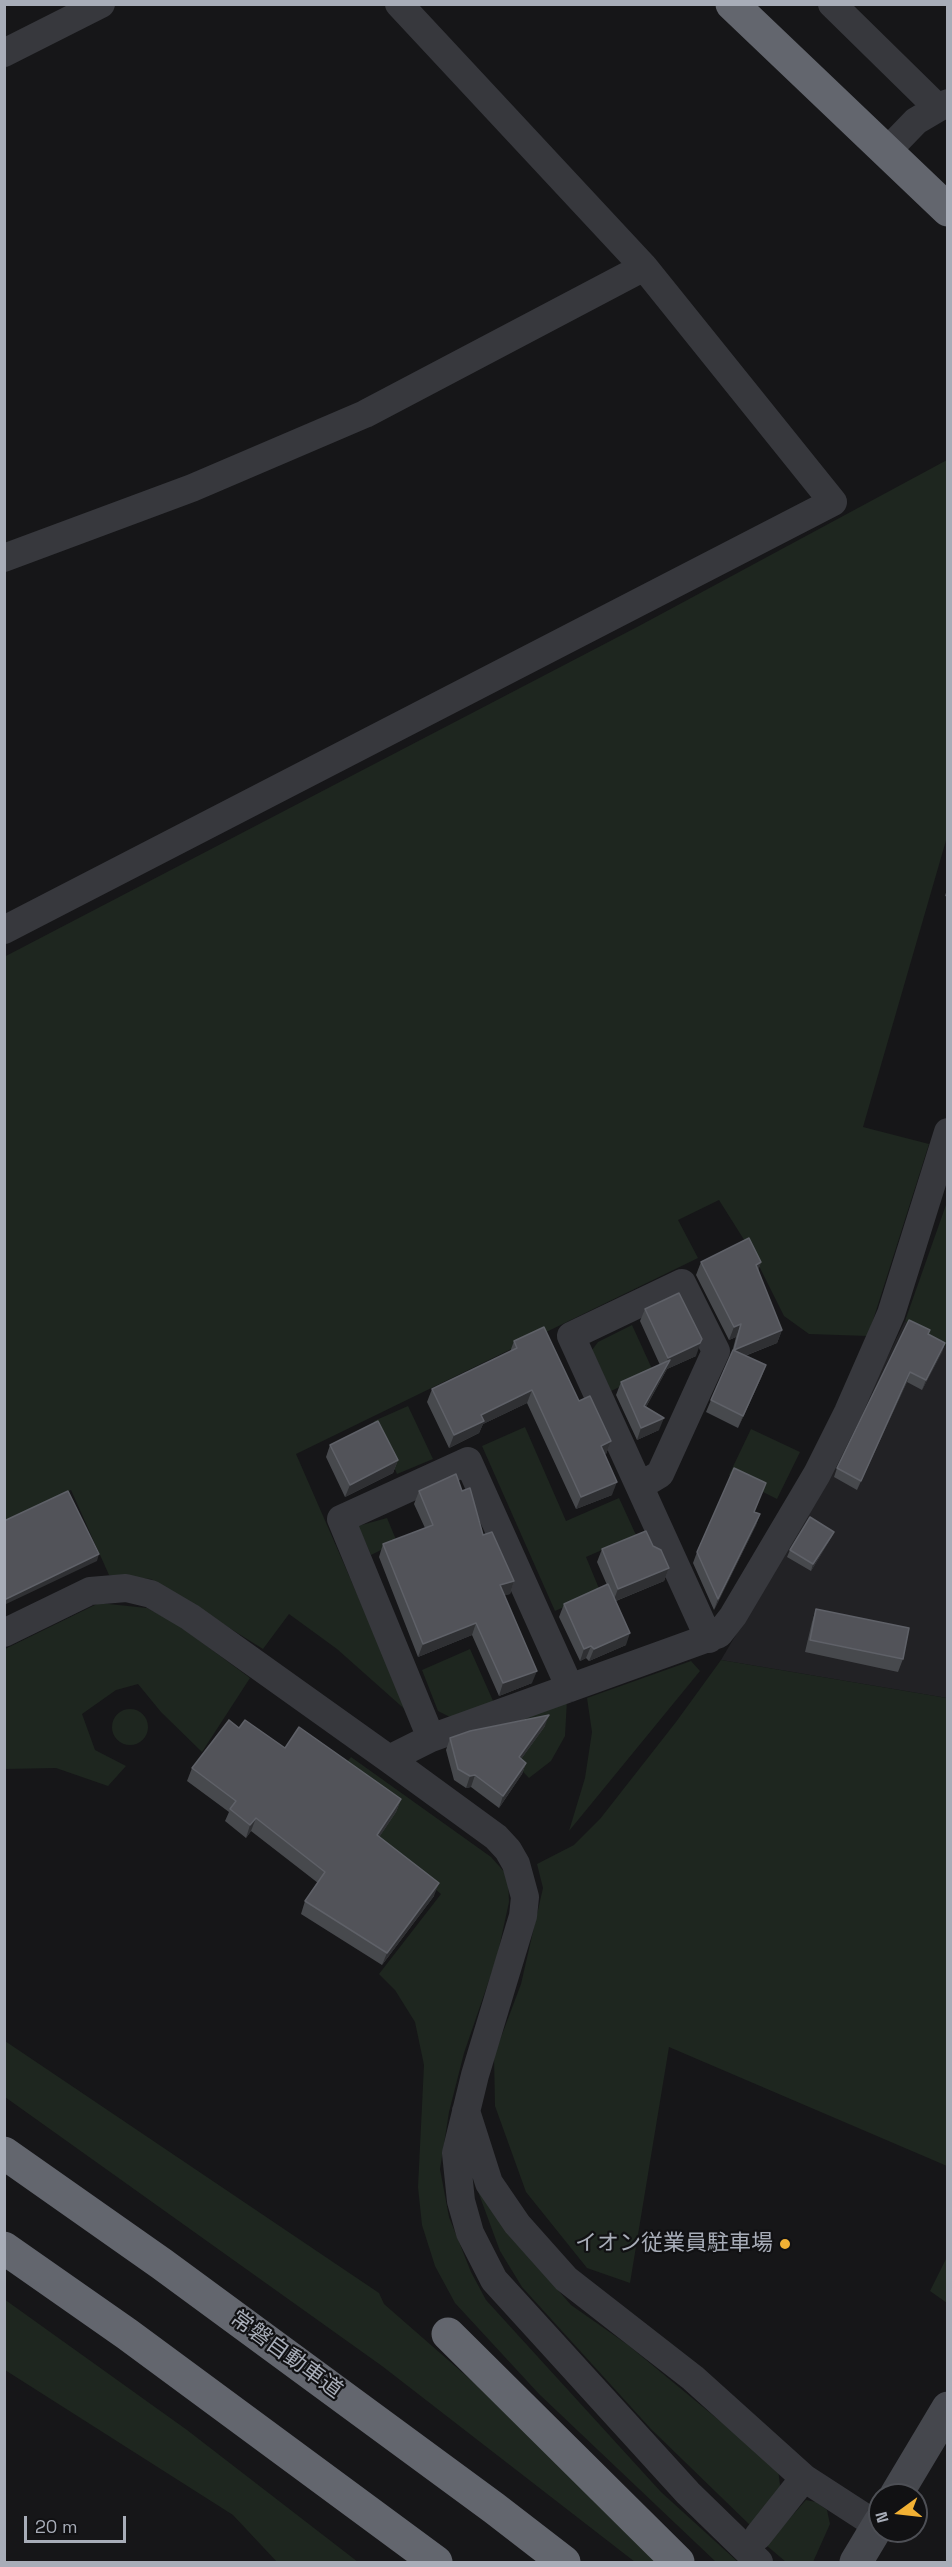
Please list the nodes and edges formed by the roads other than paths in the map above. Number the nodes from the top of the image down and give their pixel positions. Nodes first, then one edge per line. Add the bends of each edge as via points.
1 (101, 4) edge
2 (399, 4) edge
3 (832, 4) edge
4 (736, 6) edge
5 (4, 53) edge
6 (943, 106) edge
7 (887, 151) junction
8 (948, 210) edge
9 (644, 267) junction
10 (4, 558) edge
11 (4, 930) edge
12 (948, 1132) edge
13 (640, 1486) junction
14 (4, 1633) edge
15 (709, 1640) junction
16 (570, 1688) junction
17 (431, 1738) junction
18 (389, 1759) junction
19 (466, 2109) junction
20 (4, 2153) edge
21 (4, 2248) edge
22 (448, 2334) dead end
23 (948, 2408) edge
24 (804, 2478) junction
25 (903, 2483) edge
26 (868, 2517) edge
27 (868, 2542) edge
28 (759, 2549) edge
29 (436, 2562) edge
30 (564, 2562) edge
31 (678, 2562) edge
32 (856, 2562) edge

1 - 5 street
2 - 9 street
3 - 6 street
4 - 7 highway
6 - 7 street via 916,121
7 - 8 highway
9 - 10 street via 365,414 192,488
9 - 11 street via 833,502
12 - 15 street via 891,1314 848,1412 817,1474 733,1616 719,1635
13 - 13 street via 572,1336 682,1283 716,1352 660,1474
13 - 15 street
14 - 18 street via 90,1591 126,1588 151,1594 190,1617
15 - 16 street
16 - 17 street
16 - 17 street via 468,1461 341,1519
17 - 18 street
18 - 19 street via 496,1837 516,1864 523,1884 523,1916
19 - 24 street via 489,2183 516,2224 566,2278 693,2378
19 - 28 street via 456,2153 461,2201 470,2233 494,2280 688,2493
20 - 30 highway, 常磐自動車道 via 181,2278
21 - 29 highway
22 - 31 highway
23 - 25 main road
24 - 26 street
24 - 28 street
27 - 32 main road

